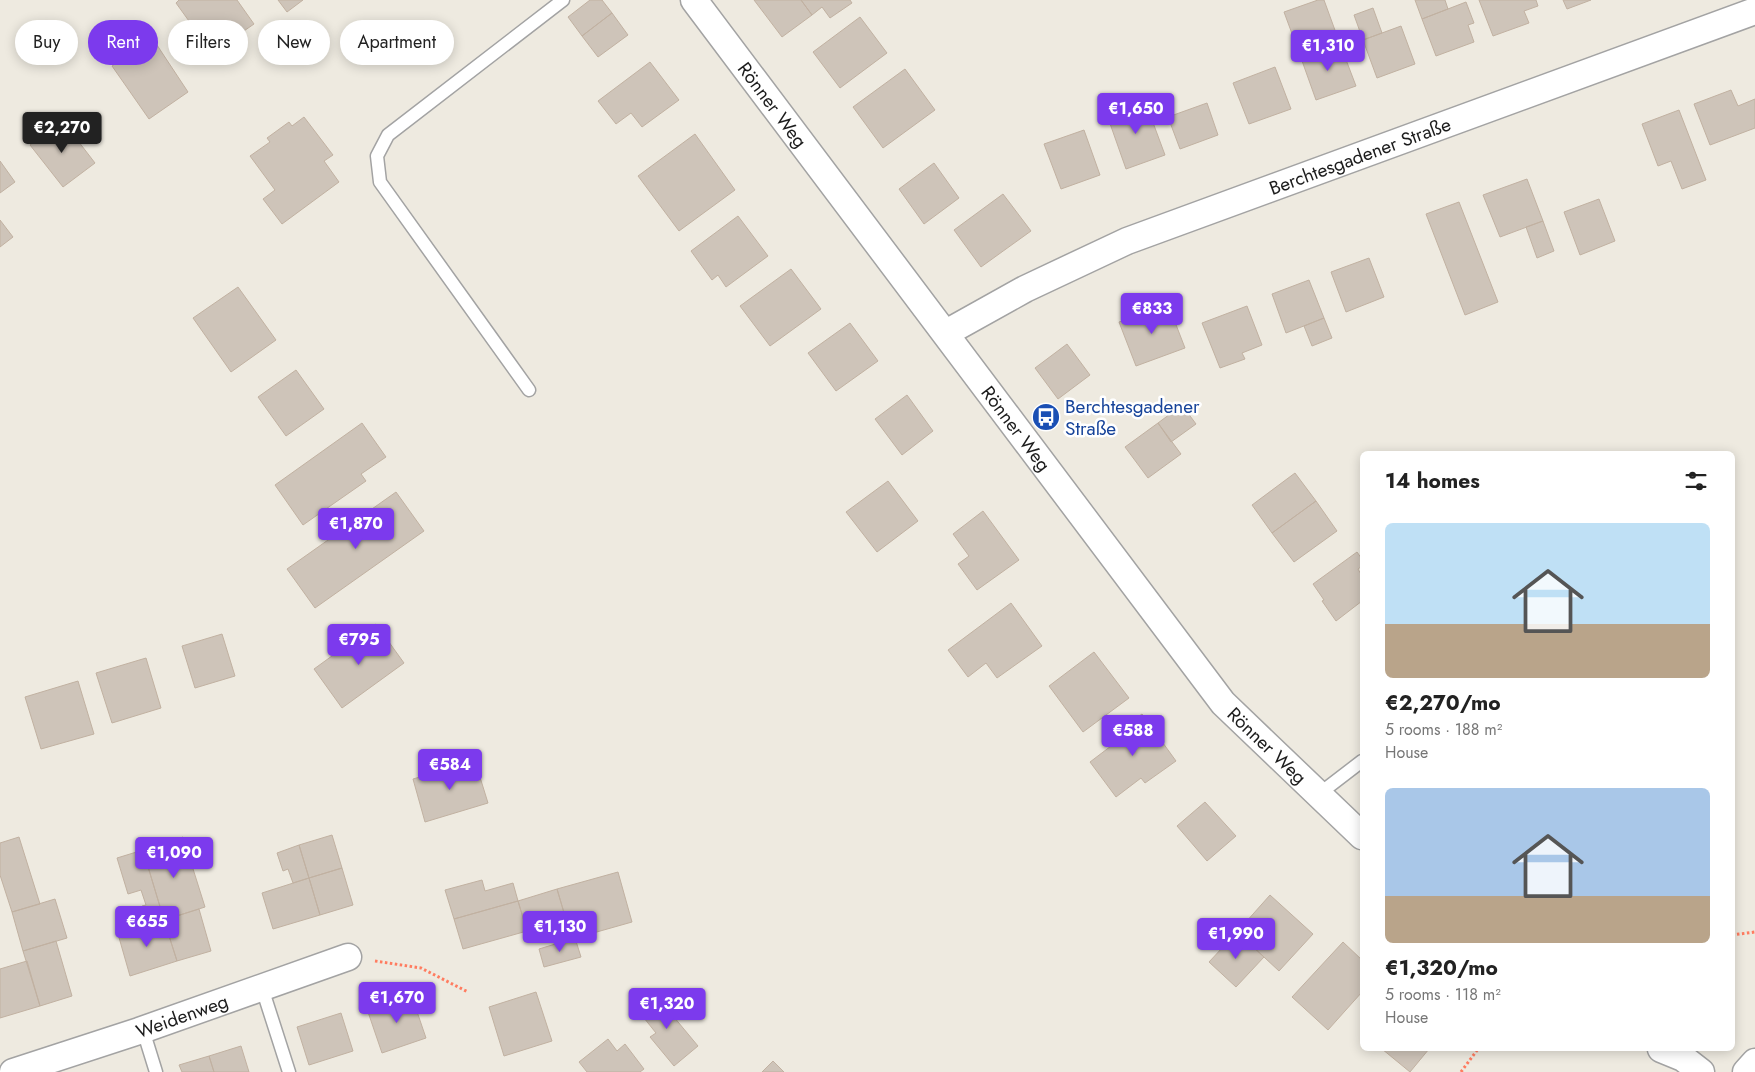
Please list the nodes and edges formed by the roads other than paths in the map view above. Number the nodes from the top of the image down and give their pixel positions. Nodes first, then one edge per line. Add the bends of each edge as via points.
1 (563, 0) edge
2 (694, 0) edge
3 (1755, 11) edge
4 (946, 333) junction
5 (529, 390) dead end
6 (1360, 763) edge
7 (1319, 794) junction
8 (1360, 834) edge
9 (348, 956) road end
10 (262, 988) junction
11 (143, 1030) junction
12 (1666, 1051) edge
13 (1755, 1062) edge
14 (13, 1072) edge
15 (156, 1072) edge
16 (289, 1072) edge
17 (1701, 1072) edge
18 (1746, 1072) edge

1 - 5 lane via 388,135 376,156 380,182
2 - 4 street, Rönner Weg
3 - 4 street, Berchtesgadener Straße via 1127,241 1025,289
4 - 7 street, Rönner Weg via 1223,703
6 - 7 lane
7 - 8 street, Rönner Weg
9 - 10 street, Weidenweg
10 - 11 street, Weidenweg
10 - 16 lane
11 - 14 street, Weidenweg
11 - 15 lane
12 - 17 street via 1683,1058
13 - 18 street

